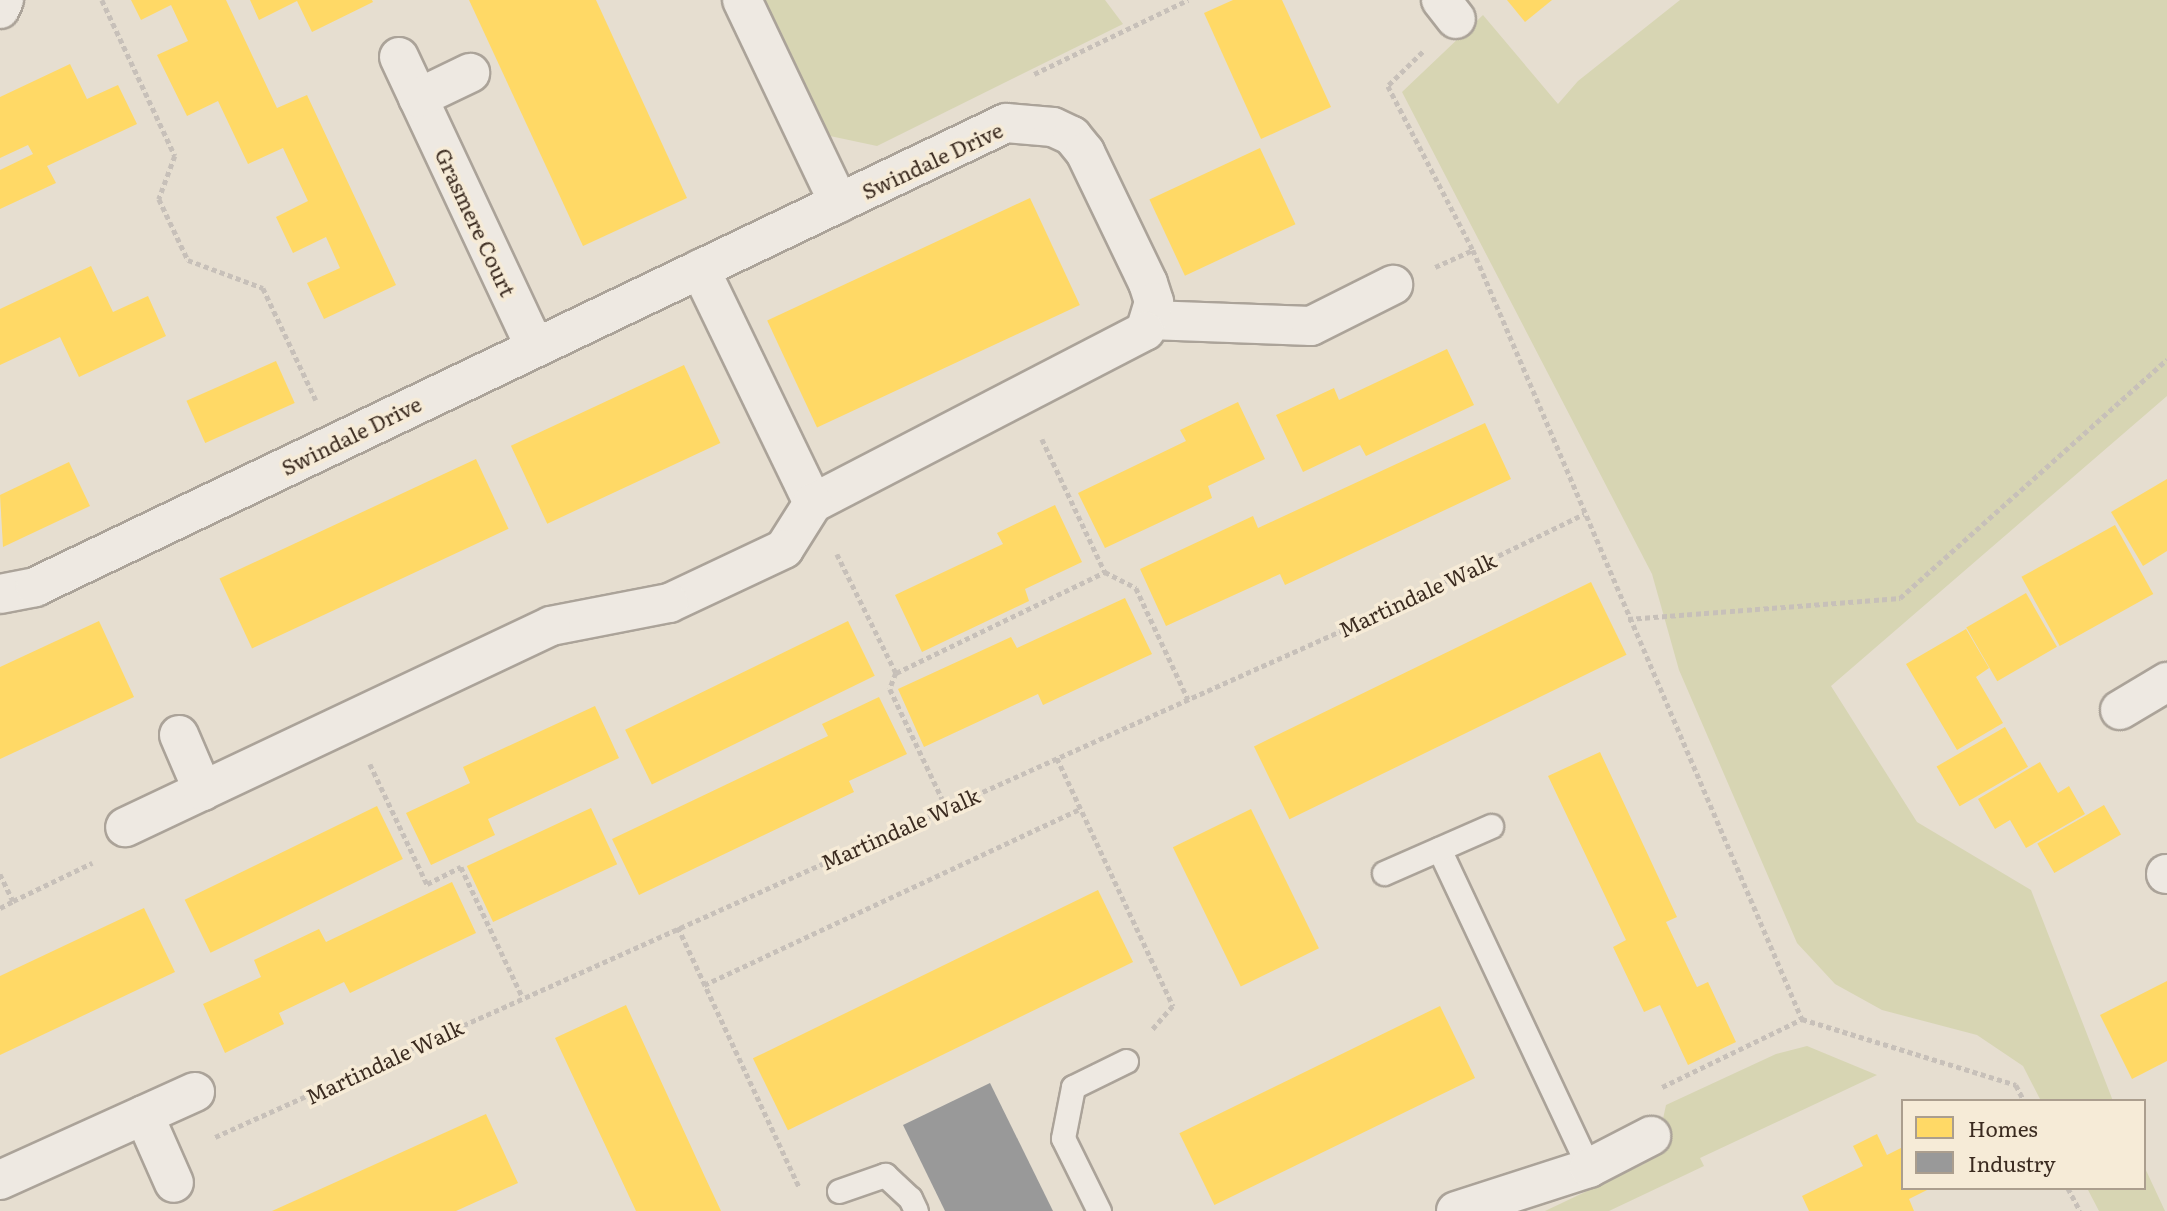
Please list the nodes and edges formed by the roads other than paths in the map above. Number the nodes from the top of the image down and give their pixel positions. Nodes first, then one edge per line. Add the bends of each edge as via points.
1 (4, 0) edge
2 (742, 0) edge
3 (0, 9) edge
4 (399, 57) dead end
5 (470, 73) dead end
6 (418, 97) junction
7 (838, 203) junction
8 (700, 268) junction
9 (1393, 285) dead end
10 (1150, 320) junction
11 (535, 347) junction
12 (813, 503) junction
13 (0, 594) edge
14 (2167, 682) edge
15 (2120, 710) dead end
16 (179, 735) dead end
17 (204, 791) junction
18 (1491, 826) dead end
19 (125, 827) road end
20 (1439, 849) junction
21 (1384, 873) dead end
22 (1126, 1061) road end
23 (195, 1092) dead end
24 (144, 1115) junction
25 (1651, 1136) road end
26 (1589, 1168) junction
27 (0, 1180) edge
28 (174, 1183) dead end
29 (839, 1192) road end
30 (916, 1211) edge
31 (1099, 1211) edge
32 (1456, 1211) edge

1 - 3 street
2 - 7 street, Swindale Drive
4 - 6 street, Grasmere Court
5 - 6 street
6 - 11 street, Grasmere Court
7 - 8 street, Swindale Drive
7 - 10 street, Swindale Drive via 1006,123 1053,127 1072,136 1085,152 1148,283 1154,302
8 - 11 street, Swindale Drive
8 - 12 street
9 - 10 street via 1311,326
10 - 12 street via 1144,331 1123,345
11 - 13 street, Swindale Drive via 35,587
12 - 17 street via 784,549 669,603 551,626
14 - 15 street
16 - 17 street
17 - 19 street
18 - 20 lane
20 - 21 lane
20 - 26 lane
22 - 31 lane via 1073,1087 1063,1138
23 - 24 street
24 - 27 street
24 - 28 street
25 - 26 street
26 - 32 street
29 - 30 lane via 885,1175 910,1198

